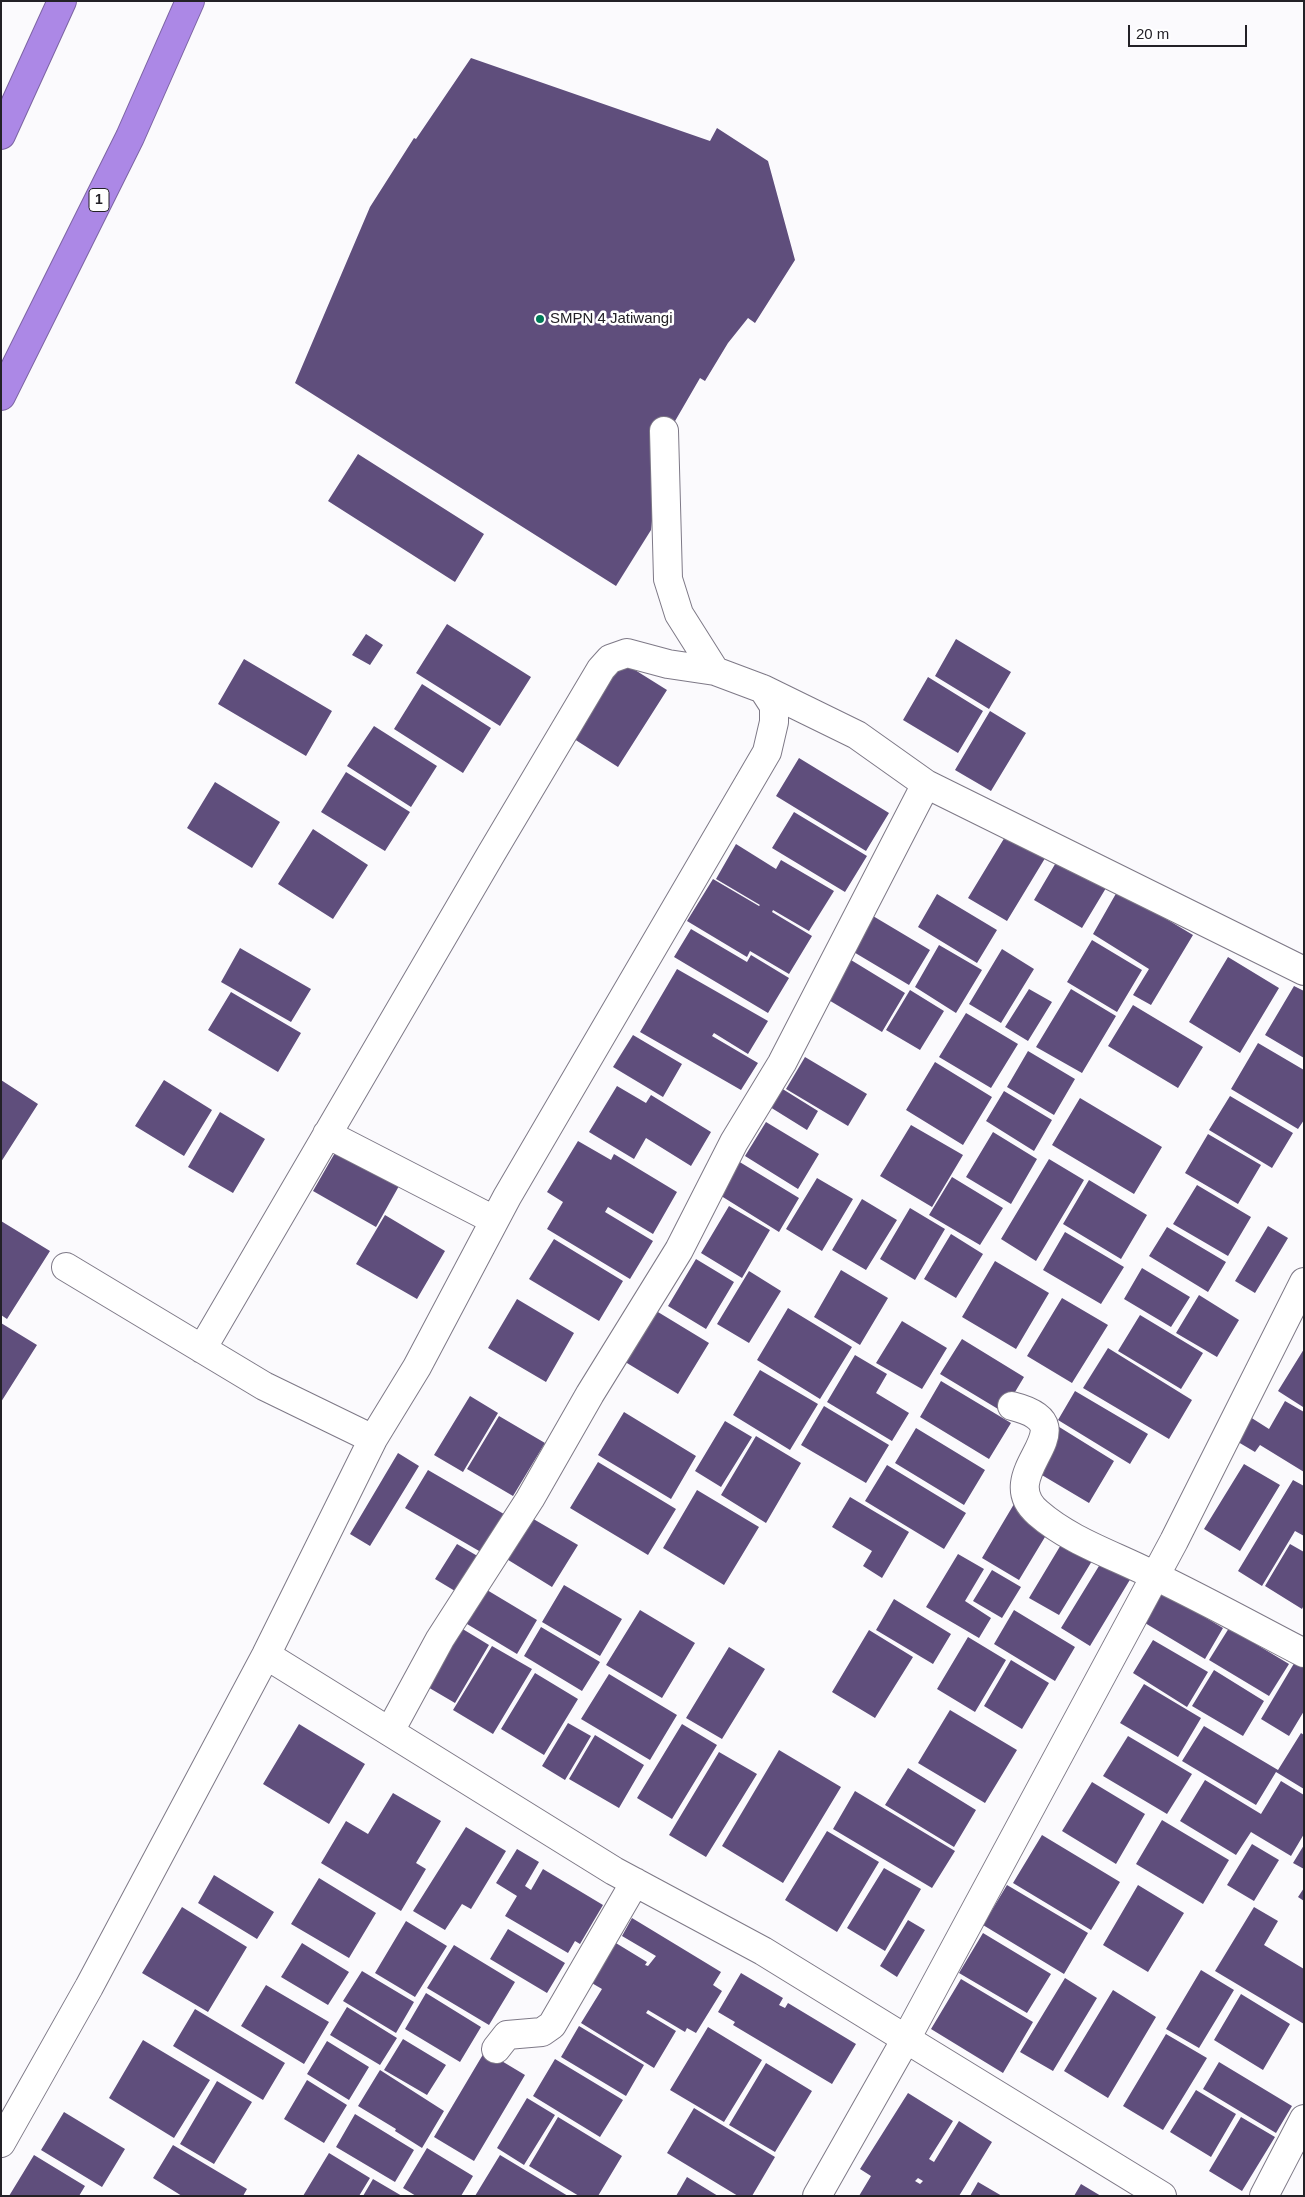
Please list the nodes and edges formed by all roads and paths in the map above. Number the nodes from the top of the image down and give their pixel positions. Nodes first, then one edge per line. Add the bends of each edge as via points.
1 (62, 1) edge
2 (190, 1) edge
3 (1, 135) edge
4 (1, 396) edge
5 (664, 431) dead end
6 (715, 671) junction
7 (763, 689) junction
8 (926, 784) junction
9 (1304, 970) edge
10 (327, 1134) junction
11 (494, 1220) junction
12 (66, 1267) dead end
13 (1304, 1282) edge
14 (202, 1349) junction
15 (1012, 1406) dead end
16 (373, 1439) junction
17 (1155, 1575) junction
18 (1304, 1653) edge
19 (266, 1655) junction
20 (390, 1731) junction
21 (635, 1882) junction
22 (906, 2039) junction
23 (496, 2049) dead end
24 (1304, 2119) edge
25 (1, 2143) edge
26 (817, 2196) edge
27 (1162, 2196) edge
28 (1264, 2196) edge

1 - 3 highway
2 - 4 highway, 1 via 130,137
5 - 6 street via 668,579 679,614
6 - 7 street
6 - 10 street via 668,664 626,652 606,664
7 - 8 street via 857,735
7 - 11 street via 774,706 767,752
8 - 9 street
8 - 20 street via 782,1063 734,1142 679,1250 530,1499 440,1639
10 - 11 street
10 - 14 street
11 - 16 street via 417,1367
12 - 14 street
13 - 17 street
14 - 16 street via 264,1386
15 - 17 street via 1031,1412 1045,1424 1042,1442 1025,1478 1025,1496 1037,1513 1108,1554
16 - 19 street
17 - 18 street
17 - 22 street
19 - 20 street
19 - 25 street via 89,1988
20 - 21 street
21 - 22 street via 763,1951
21 - 23 street via 552,2025 542,2032 507,2035
22 - 26 street
22 - 27 street
24 - 28 street

